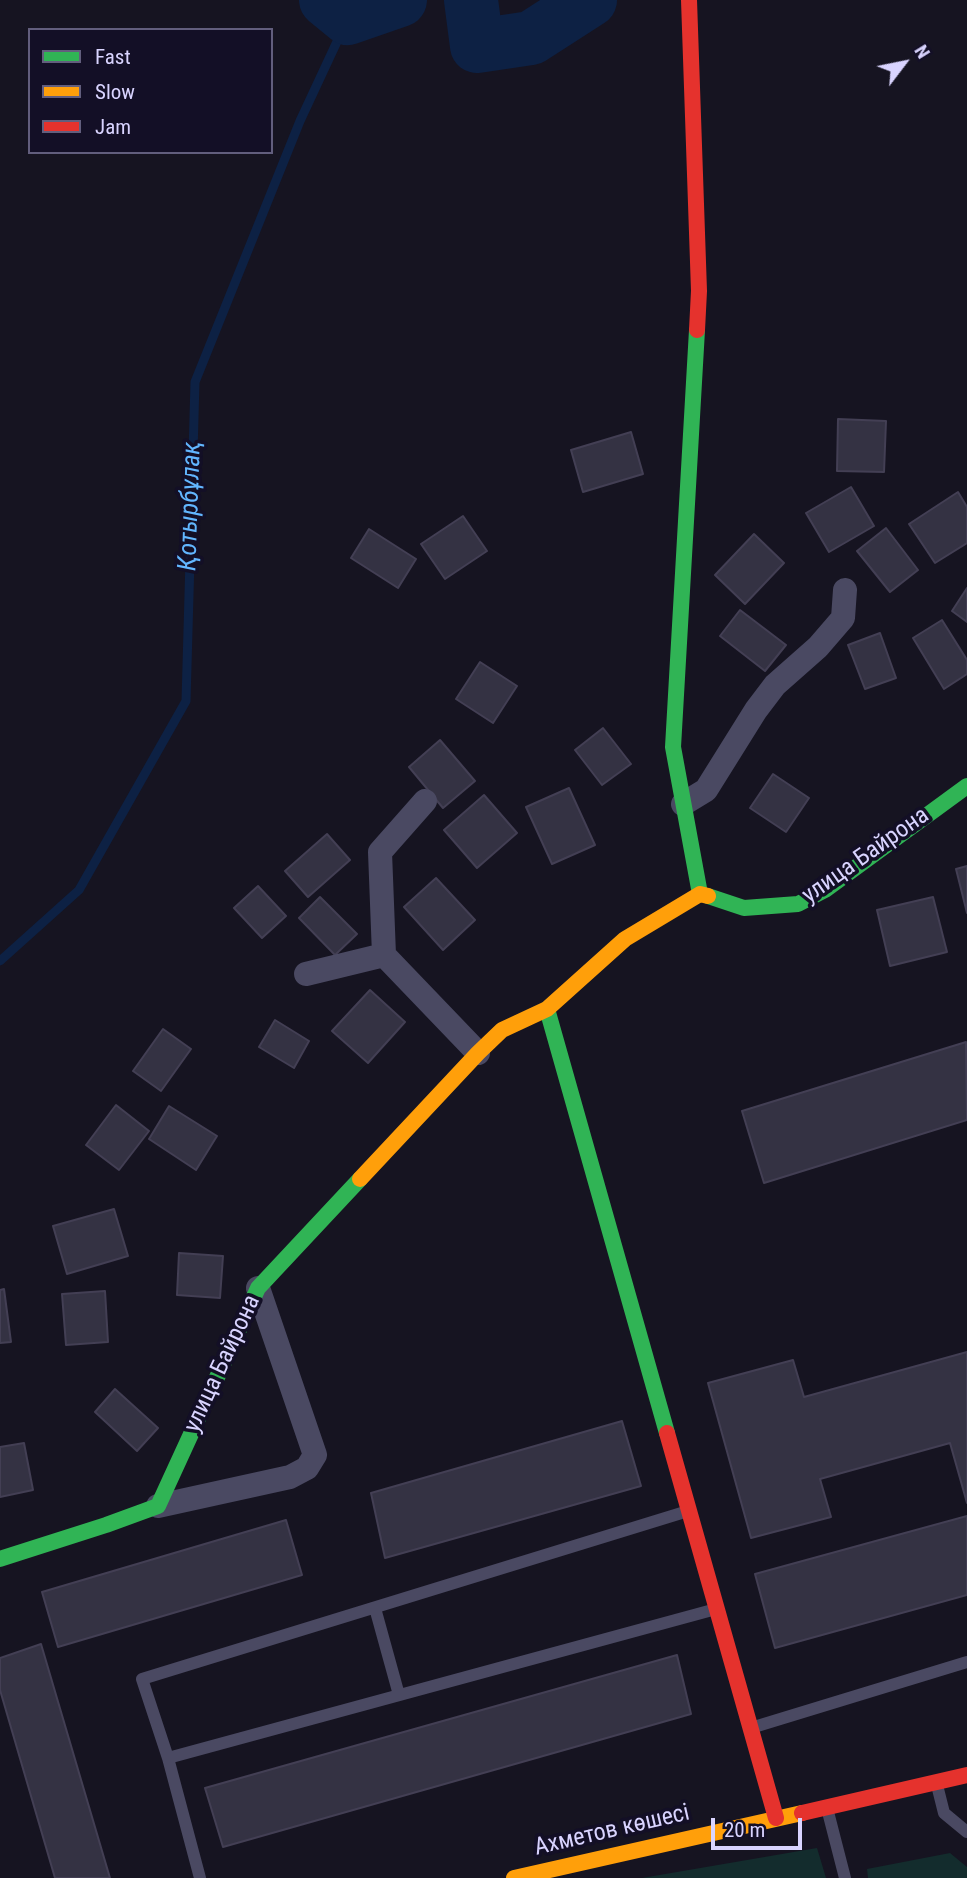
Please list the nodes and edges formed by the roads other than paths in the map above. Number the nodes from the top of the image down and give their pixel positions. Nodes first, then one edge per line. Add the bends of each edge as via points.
1 (689, 0) edge
2 (845, 590) dead end
3 (967, 786) edge
4 (425, 801) dead end
5 (683, 804) junction
6 (700, 894) junction
7 (384, 955) junction
8 (306, 974) dead end
9 (547, 1009) junction
10 (478, 1053) junction
11 (258, 1288) junction
12 (158, 1506) junction
13 (689, 1511) junction
14 (0, 1559) edge
15 (375, 1608) junction
16 (716, 1609) junction
17 (967, 1662) edge
18 (399, 1695) junction
19 (750, 1728) junction
20 (168, 1758) junction
21 (967, 1775) edge
22 (936, 1781) junction
23 (827, 1808) junction
24 (776, 1818) junction
25 (967, 1832) edge
26 (200, 1878) edge
27 (514, 1878) edge
28 (845, 1878) edge

1 - 5 street via 699,291 673,747
2 - 5 street via 843,618 775,685 706,790
3 - 6 street, улица Байрона via 825,890 798,904 744,908
4 - 7 street via 380,852
5 - 6 street
6 - 9 street, улица Байрона via 625,939
7 - 8 street
7 - 10 street
9 - 10 street, улица Байрона via 502,1030
9 - 13 street
10 - 11 street, улица Байрона
11 - 12 street, улица Байрона
11 - 12 street via 315,1455 307,1468 290,1477
12 - 14 street
13 - 15 lane
13 - 16 street
15 - 18 lane
15 - 20 lane via 142,1679
16 - 18 lane
16 - 19 street
17 - 19 lane
18 - 20 lane
19 - 24 street
20 - 26 lane
21 - 22 street, Ахметов көшесі
22 - 23 street, Ахметов көшесі
22 - 25 lane via 944,1813
23 - 24 street, Ахметов көшесі
23 - 28 lane
24 - 27 street, Ахметов көшесі via 595,1864

